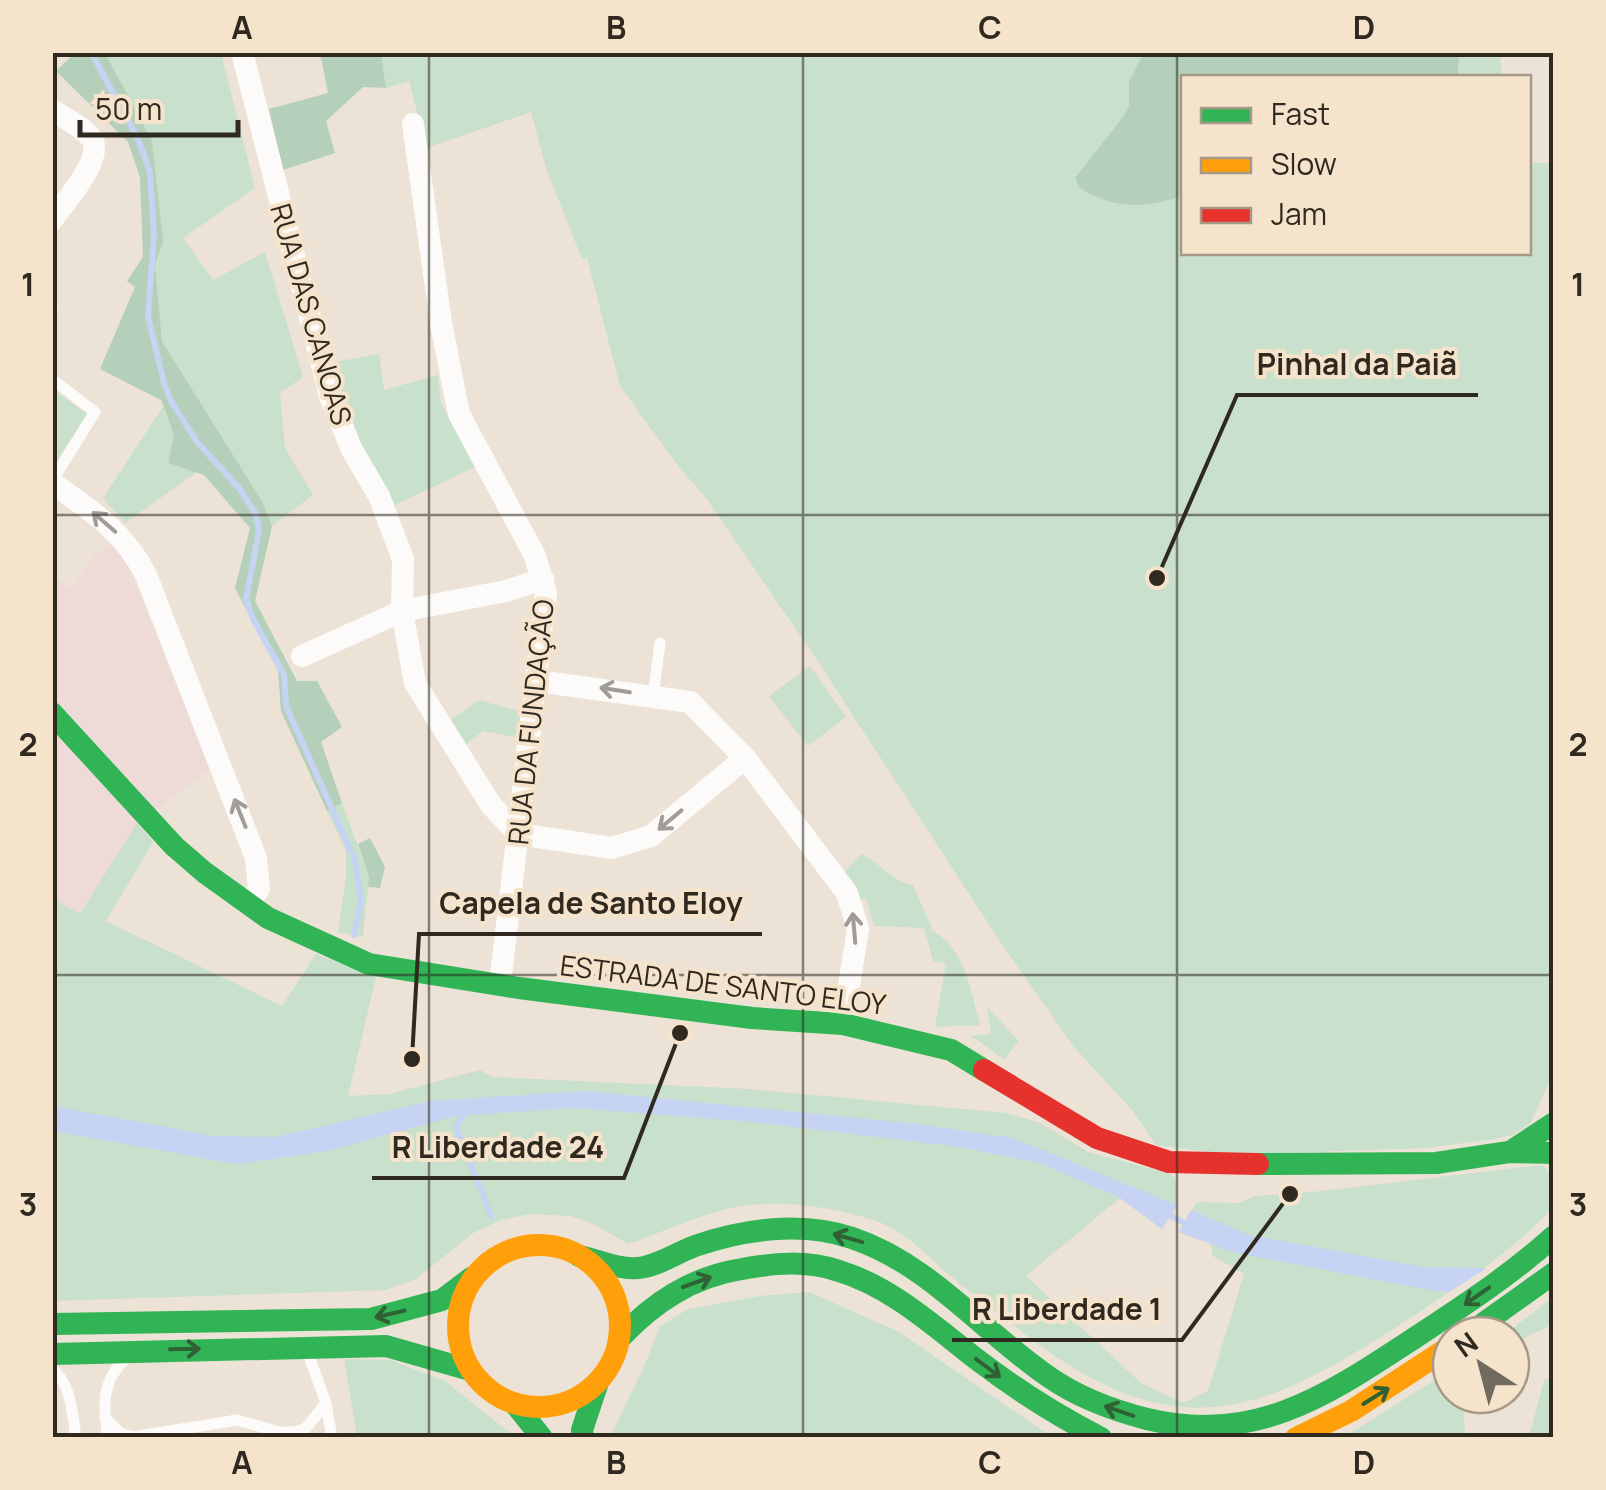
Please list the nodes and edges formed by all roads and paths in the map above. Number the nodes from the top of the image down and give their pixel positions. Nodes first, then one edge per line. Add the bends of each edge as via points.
1 (242, 52) edge
2 (52, 110) edge
3 (412, 124) dead end
4 (52, 220) edge
5 (52, 379) edge
6 (52, 482) edge
7 (544, 578) junction
8 (402, 611) junction
9 (660, 643) dead end
10 (302, 656) dead end
11 (537, 681) junction
12 (653, 696) junction
13 (52, 713) edge
14 (745, 758) junction
15 (518, 834) junction
16 (248, 904) junction
17 (500, 984) junction
18 (843, 1024) junction
19 (1554, 1123) edge
20 (1509, 1152) junction
21 (1554, 1153) edge
22 (1554, 1236) edge
23 (579, 1256) junction
24 (1554, 1272) edge
25 (477, 1274) junction
26 (1495, 1315) edge
27 (52, 1324) edge
28 (620, 1339) junction
29 (306, 1347) junction
30 (139, 1350) junction
31 (52, 1354) edge
32 (1431, 1359) edge
33 (52, 1368) edge
34 (470, 1370) junction
35 (598, 1382) junction
36 (326, 1402) junction
37 (515, 1404) junction
38 (105, 1417) junction
39 (152, 1437) edge
40 (76, 1438) edge
41 (108, 1438) edge
42 (332, 1438) edge
43 (542, 1438) edge
44 (583, 1438) edge
45 (1102, 1438) edge
46 (1296, 1438) edge

1 - 8 street, RUA DAS CANOAS via 330,396 403,559
2 - 4 street via 94,143 91,165
3 - 7 street, RUA DA FUNDAÇÃO via 459,414
5 - 6 lane via 96,412
16 -> 6 street via 260,880 252,846 146,575 104,519
7 - 8 street
7 - 11 street, RUA DA FUNDAÇÃO
8 - 10 street
8 - 15 street, RUA DAS CANOAS via 414,683 490,805
9 - 12 lane
12 -> 11 street
11 - 15 street, RUA DA FUNDAÇÃO
12 - 14 street via 690,702
13 - 16 main road, ESTRADA DE SANTO ELOY via 174,846
14 -> 15 street via 650,836 612,848
18 -> 14 street via 858,929 847,892
15 - 17 street, RUA DA FUNDAÇÃO
16 - 17 main road, ESTRADA DE SANTO ELOY via 369,964
17 - 18 main road, ESTRADA DE SANTO ELOY
18 - 20 main road, ESTRADA DE SANTO ELOY via 951,1050 1097,1138 1169,1162 1357,1165
19 - 20 main road, ESTRADA DE SANTO ELOY
20 - 21 main road, ESTRADA DE SANTO ELOY
22 -> 23 main road via 1347,1381 1292,1410 1215,1430 1148,1421 1088,1400 1051,1379 916,1272 848,1236 819,1230 741,1233 637,1268
23 - 25 main road via 536,1245 514,1249
23 - 28 main road via 612,1291
24 - 26 main road
25 -> 27 main road via 442,1300 371,1318
25 - 34 main road via 458,1330
28 - 35 main road
28 -> 45 main road via 648,1306 695,1283 757,1265 821,1266 869,1280 897,1297 1032,1401
30 -> 29 main road
29 - 34 main road via 386,1346
29 - 36 lane
30 - 31 main road
30 - 38 lane via 114,1370 104,1393
46 -> 32 main road
33 - 40 lane via 65,1384
34 - 37 main road
35 - 37 main road via 559,1405
35 - 44 main road
36 - 39 lane via 306,1428 294,1432 237,1420
36 - 42 lane
37 - 43 main road
38 - 39 lane via 120,1434
38 - 41 lane

